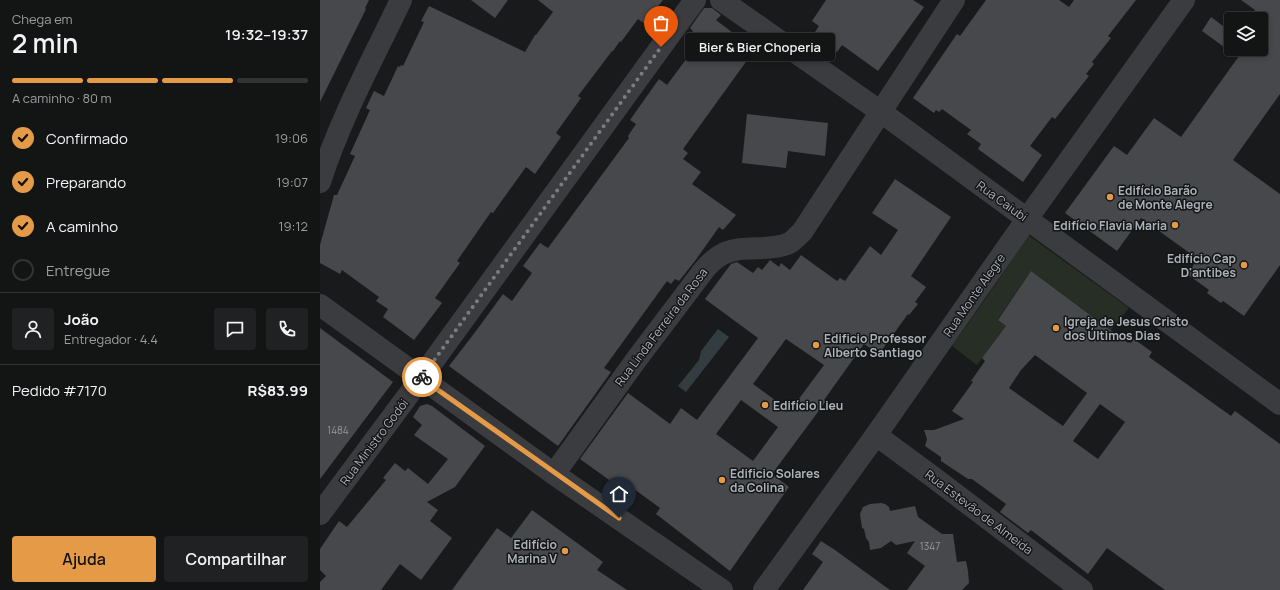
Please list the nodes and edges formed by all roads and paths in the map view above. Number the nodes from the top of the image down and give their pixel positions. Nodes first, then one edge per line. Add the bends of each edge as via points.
1 (401, 0) edge
2 (695, 0) edge
3 (721, 0) edge
4 (954, 0) edge
5 (1184, 0) edge
6 (881, 112) junction
7 (320, 182) edge
8 (1027, 219) junction
9 (320, 305) edge
10 (421, 378) junction
11 (1280, 404) edge
12 (876, 436) junction
13 (554, 474) junction
14 (320, 514) edge
15 (722, 590) edge
16 (764, 590) edge
17 (1082, 590) edge

1 - 7 street via 341,125
2 - 10 street, Rua Ministro Godói
3 - 6 street, Rua Caiubi
4 - 6 street, Rua Linda Ferreira da Rosa
5 - 8 street, Rua Monte Alegre
6 - 8 street, Rua Caiubi
6 - 13 street, Rua Linda Ferreira da Rosa via 795,239 780,246 737,249 713,260 636,360
8 - 11 street, Rua Caiubi
8 - 12 street, Rua Monte Alegre
9 - 10 street
10 - 13 street
10 - 14 street, Rua Ministro Godói
12 - 16 street, Rua Monte Alegre
12 - 17 street, Rua Estevão de Almeida
13 - 15 street

